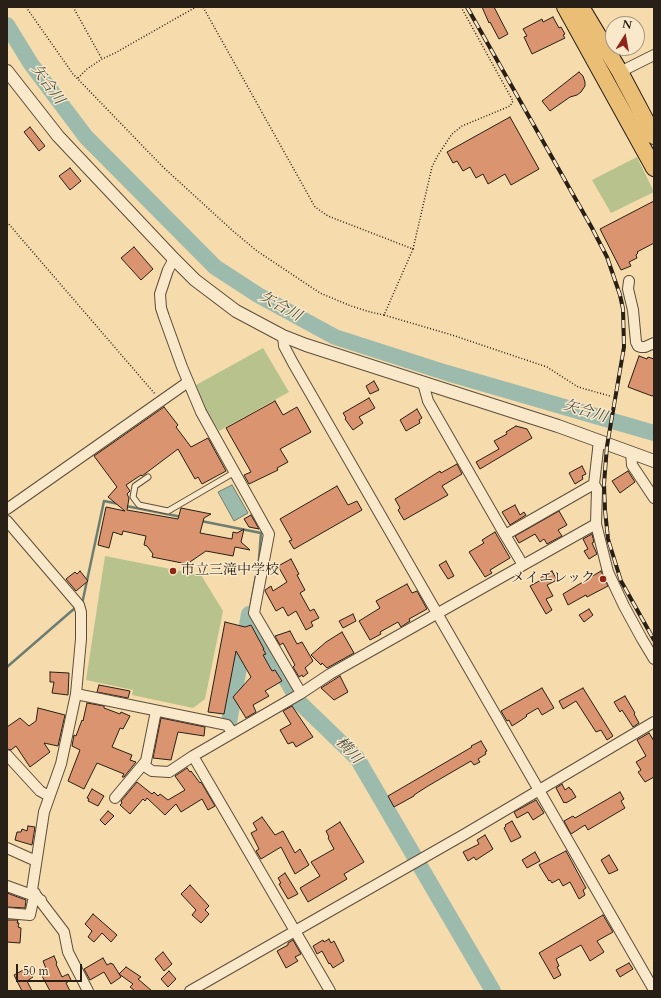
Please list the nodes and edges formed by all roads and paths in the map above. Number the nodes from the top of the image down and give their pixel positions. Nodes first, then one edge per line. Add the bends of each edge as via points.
1 (26, 7) edge
2 (73, 7) edge
3 (196, 7) edge
4 (203, 7) edge
5 (461, 7) edge
6 (565, 7) edge
7 (581, 7) edge
8 (654, 55) edge
9 (102, 59) junction
10 (7, 71) edge
11 (620, 72) junction
12 (78, 78) junction
13 (654, 136) edge
14 (654, 168) edge
15 (7, 222) edge
16 (413, 249) junction
17 (174, 259) junction
18 (629, 281) dead end
19 (384, 315) junction
20 (283, 336) junction
21 (654, 342) edge
22 (188, 382) junction
23 (423, 383) junction
24 (610, 396) dead end
25 (162, 401) junction
26 (599, 441) junction
27 (630, 452) junction
28 (654, 461) edge
29 (235, 472) junction
30 (148, 477) dead end
31 (594, 484) junction
32 (654, 498) edge
33 (7, 509) edge
34 (7, 521) edge
35 (596, 524) junction
36 (505, 535) junction
37 (523, 565) junction
38 (438, 614) junction
39 (654, 659) edge
40 (76, 694) junction
41 (298, 695) junction
42 (156, 711) junction
43 (654, 722) edge
44 (232, 732) junction
45 (7, 755) edge
46 (193, 756) junction
47 (142, 765) junction
48 (539, 791) junction
49 (49, 796) junction
50 (115, 798) dead end
51 (7, 848) edge
52 (36, 861) junction
53 (7, 886) edge
54 (38, 897) junction
55 (7, 913) edge
56 (295, 930) junction
57 (654, 990) edge
58 (88, 991) edge
59 (190, 991) edge
60 (330, 991) edge

1 - 12 path via 65,64
2 - 9 path
3 - 9 path
4 - 16 path via 315,207 328,216
5 - 16 path via 513,101 510,106 462,126 452,134 432,167
6 - 14 highway
7 - 11 highway
8 - 11 street
9 - 12 path
10 - 17 street via 58,136
11 - 13 highway
12 - 19 path via 163,167 257,251 320,292 351,306
15 - 25 path
16 - 19 path
17 - 20 street via 215,296 236,311
17 - 22 street via 163,282 160,301
18 - 21 street via 636,342 638,346 645,347
19 - 24 path via 547,367 578,387
20 - 23 street
20 - 38 street via 284,346 293,363
22 - 25 street
22 - 29 street via 201,412
23 - 26 street
23 - 36 street via 428,401
25 - 33 street
26 - 27 street
26 - 31 street
27 - 28 street
27 - 32 street via 632,465
29 - 30 lane via 168,510 139,505 133,497 134,486
29 - 41 street via 269,534 254,613
31 - 35 street via 597,489
31 - 36 street
34 - 40 street via 78,605 82,620
35 - 37 street
35 - 39 street via 608,572
36 - 37 street
37 - 38 street
38 - 41 street via 330,674
38 - 48 street
40 - 42 street
40 - 49 street via 61,764
41 - 44 street
42 - 44 street via 227,725
42 - 47 street via 147,759
43 - 48 street
44 - 46 street
45 - 49 street via 40,791
46 - 47 street via 169,772 152,770
46 - 56 street
47 - 50 street
48 - 56 street
48 - 57 street
49 - 52 street
51 - 52 street
52 - 54 street via 32,890
53 - 54 street
54 - 55 street via 33,901 30,915
54 - 58 street via 64,932 68,952
56 - 59 street
56 - 60 street

